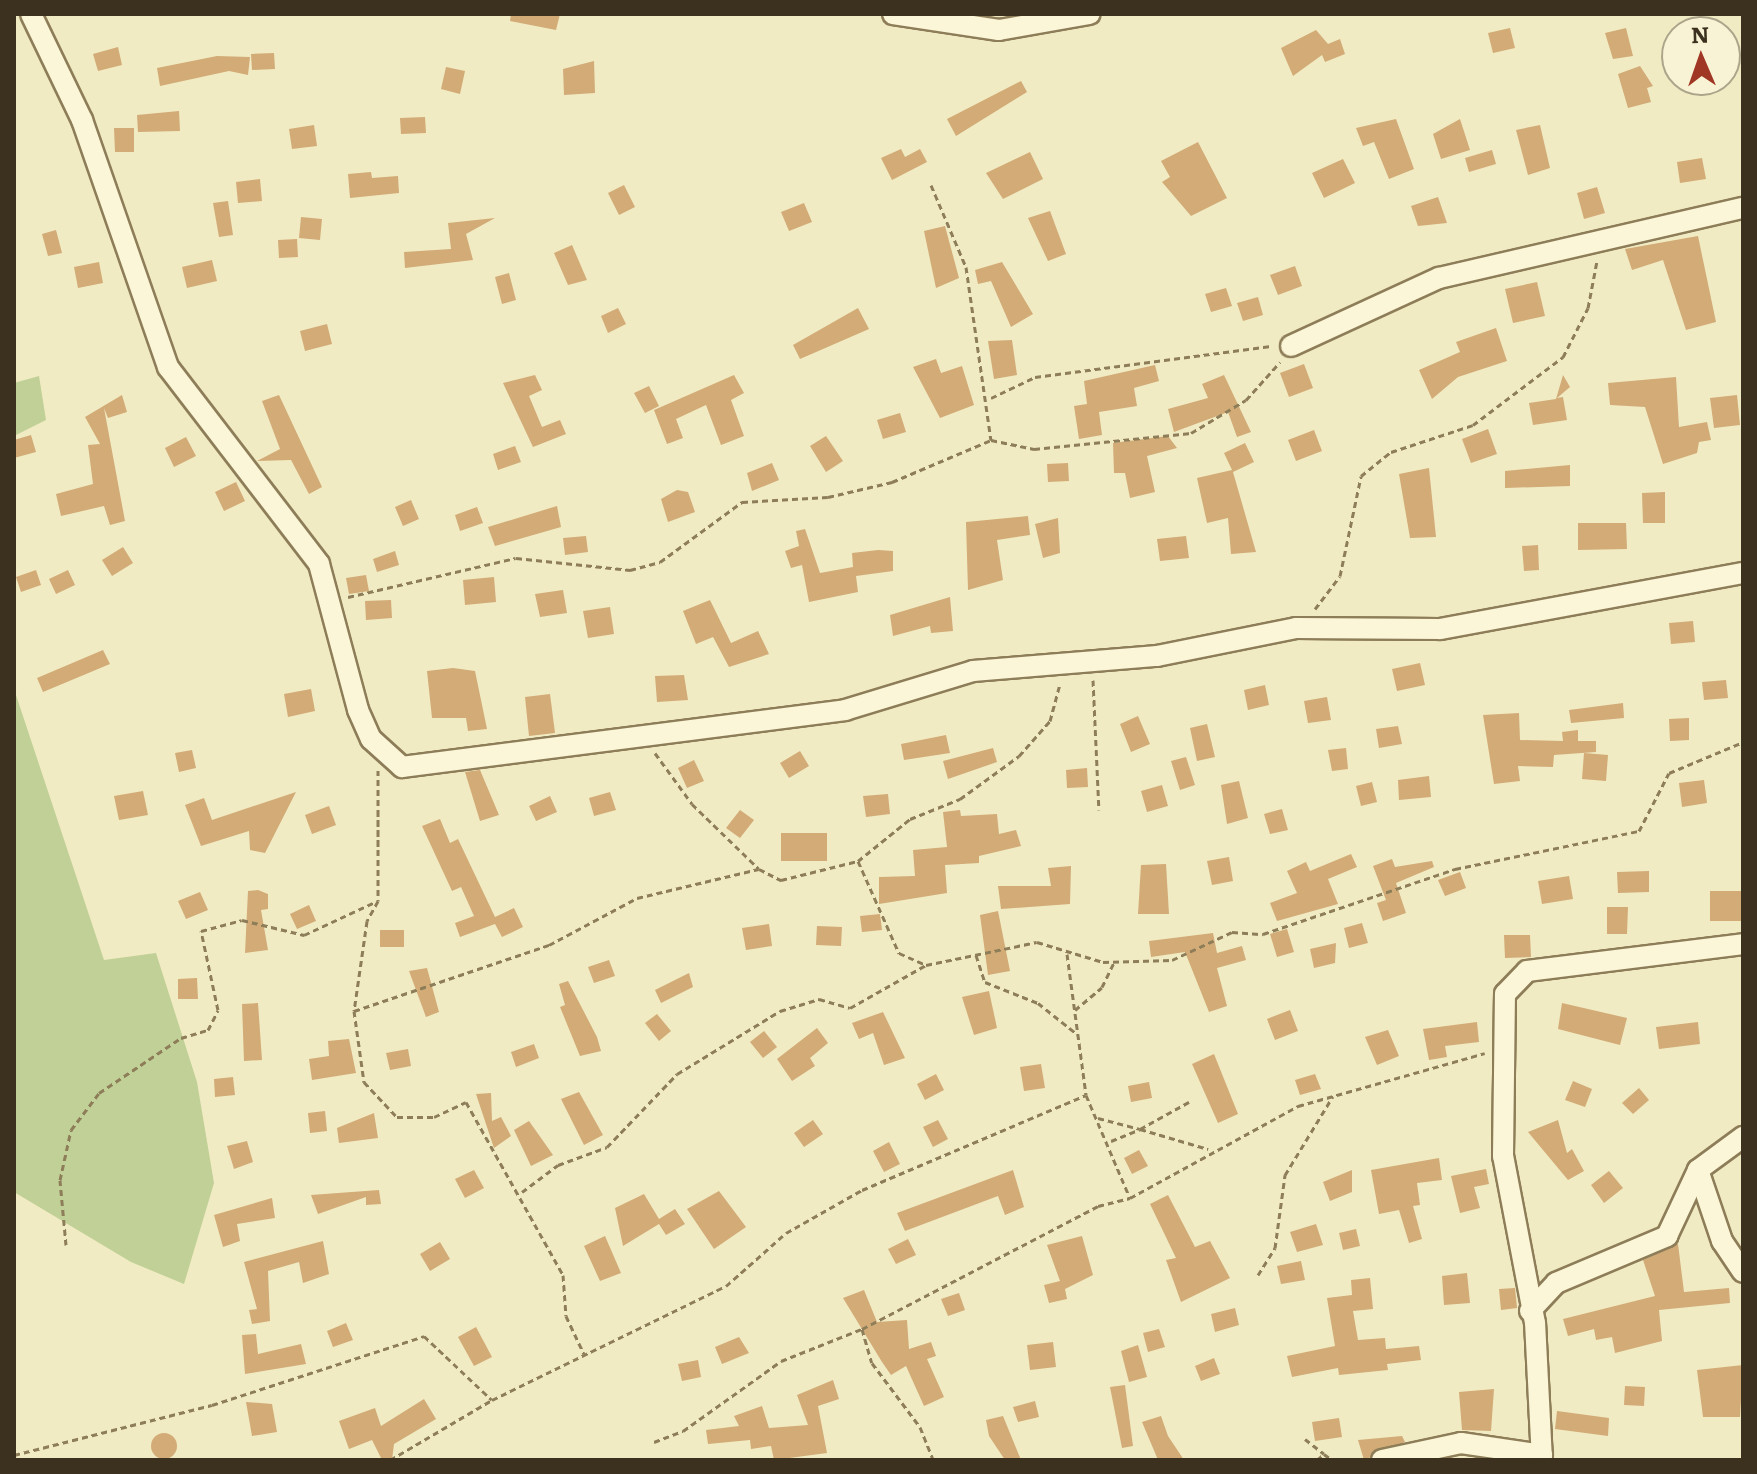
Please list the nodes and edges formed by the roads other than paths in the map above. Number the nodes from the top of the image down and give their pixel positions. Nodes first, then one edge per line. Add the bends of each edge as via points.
1 (31, 14) edge
2 (893, 14) edge
3 (1090, 14) edge
4 (1743, 208) edge
5 (1291, 346) road end
6 (1743, 573) edge
7 (1743, 944) edge
8 (1743, 1137) edge
9 (1698, 1170) junction
10 (1743, 1272) edge
11 (1530, 1311) junction
12 (1542, 1457) edge
13 (1382, 1460) edge

1 - 6 street via 82,120 168,367 319,564 334,600 358,710 386,755 422,769 461,756 643,739 845,710 973,671 1097,660 1296,628 1440,629
2 - 3 street via 999,30
4 - 5 street via 1439,278
7 - 11 street via 1527,971 1505,994 1503,1156
8 - 9 street
9 - 10 street via 1722,1241
9 - 11 street via 1667,1236 1556,1283
11 - 12 street
12 - 13 street via 1461,1443

